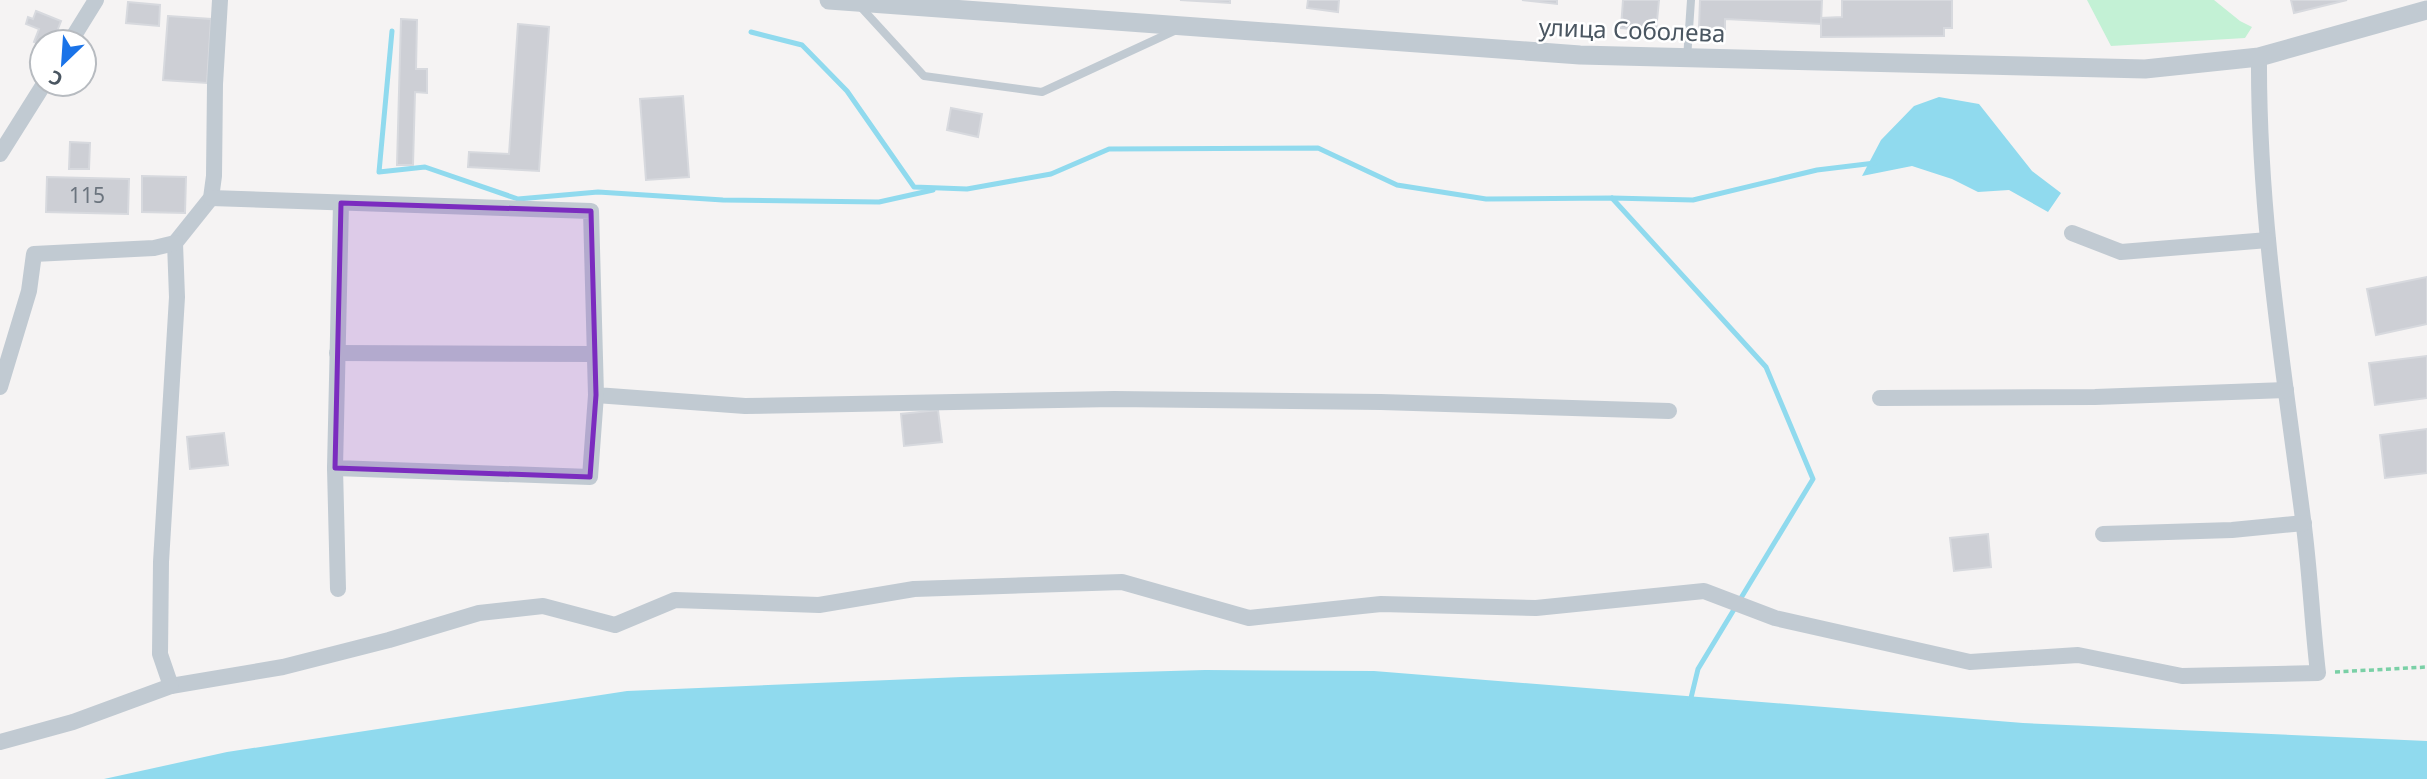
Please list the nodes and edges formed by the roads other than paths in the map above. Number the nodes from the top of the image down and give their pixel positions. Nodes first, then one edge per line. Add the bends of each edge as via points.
1 (96, 0) edge
2 (220, 0) edge
3 (829, 0) edge
4 (1691, 0) edge
5 (856, 2) junction
6 (2427, 9) edge
7 (1183, 27) junction
8 (79, 28) edge
9 (2259, 57) junction
10 (1687, 58) junction
11 (35, 98) edge
12 (0, 154) edge
13 (211, 198) junction
14 (341, 202) junction
15 (2072, 233) dead end
16 (2268, 240) junction
17 (175, 243) junction
18 (337, 353) junction
19 (594, 354) junction
20 (0, 387) edge
21 (2286, 390) junction
22 (596, 395) junction
23 (1880, 398) dead end
24 (1669, 411) dead end
25 (335, 468) junction
26 (2304, 523) junction
27 (2103, 534) dead end
28 (338, 589) dead end
29 (171, 686) junction
30 (0, 742) edge

1 - 8 street
2 - 13 street
3 - 5 street, улица Соболева
4 - 10 lane
5 - 7 street, улица Соболева
5 - 7 lane via 924,76 1042,92
6 - 9 street, улица Соболева
7 - 10 street, улица Соболева via 1580,55
9 - 10 street, улица Соболева via 2145,69
9 - 16 street via 2258,112
11 - 12 street
13 - 14 street
13 - 17 street
14 - 18 street
14 - 19 street via 591,211
15 - 16 street via 2121,252
16 - 21 street
17 - 20 street via 34,254 29,291
17 - 29 street via 177,297 160,654
18 - 19 street
18 - 25 street
19 - 22 street
21 - 23 street
21 - 26 street
22 - 24 street via 745,406 1114,399
22 - 25 street via 590,477
25 - 28 street
26 - 27 street
26 - 29 street via 2318,673 2182,676 2078,654 1970,662 1775,618 1704,591 1536,608 1381,604 1249,618 1122,582 914,589 819,605 675,600 615,625 543,606 479,613 283,667
29 - 30 street via 73,722

